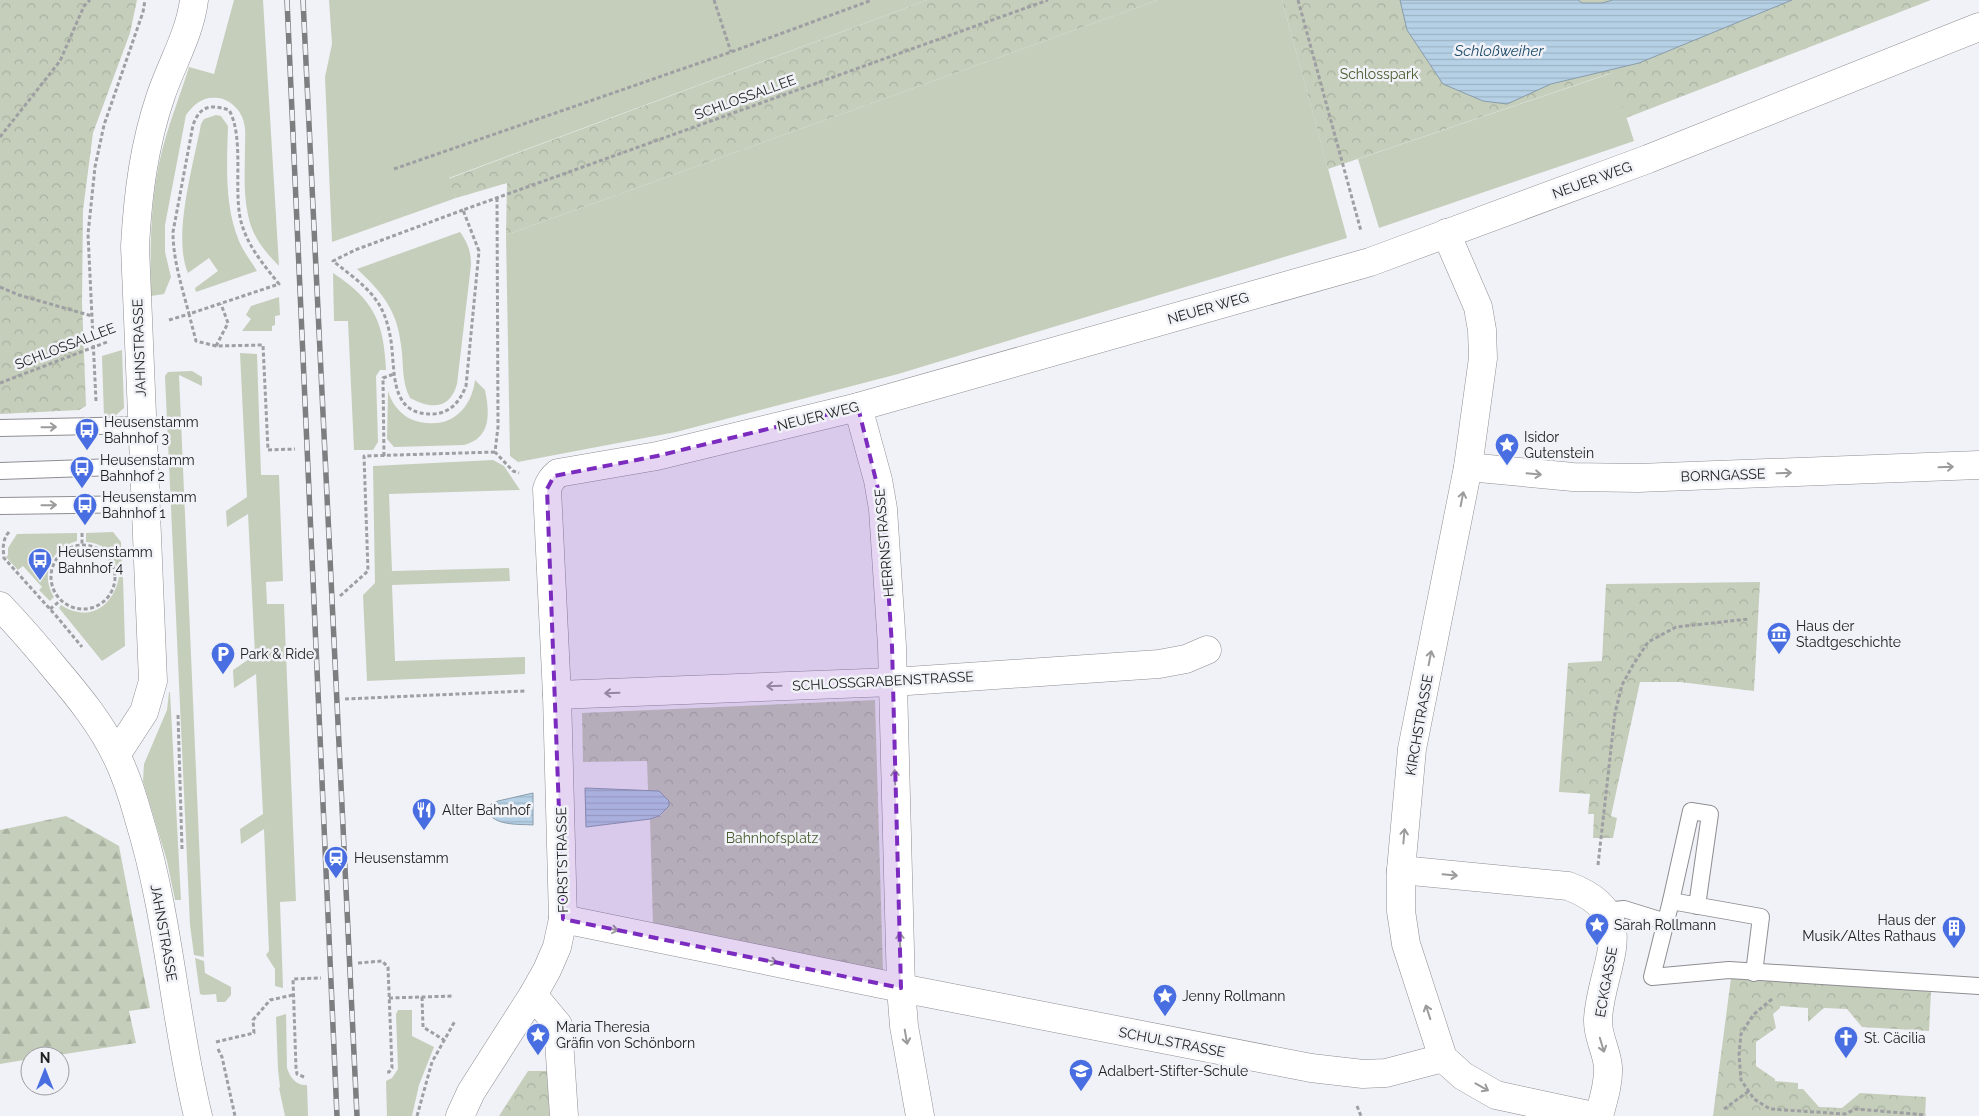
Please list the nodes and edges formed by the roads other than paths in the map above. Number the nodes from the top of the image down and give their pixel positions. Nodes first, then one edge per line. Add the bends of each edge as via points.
1 (194, 0) edge
2 (1979, 27) edge
3 (1446, 233) junction
4 (858, 407) junction
5 (143, 425) junction
6 (0, 428) edge
7 (1979, 465) edge
8 (144, 466) junction
9 (1468, 467) junction
10 (0, 470) edge
11 (146, 504) junction
12 (0, 506) edge
13 (0, 606) edge
14 (554, 619) joint
15 (1206, 650) dead end
16 (893, 682) junction
17 (557, 689) junction
18 (116, 755) junction
19 (1401, 870) junction
20 (1671, 901) junction
21 (1698, 906) junction
22 (1605, 912) junction
23 (563, 919) junction
24 (1666, 922) junction
25 (1754, 972) junction
26 (1979, 986) edge
27 (901, 988) junction
28 (534, 995) junction
29 (1443, 1058) junction
30 (198, 1116) edge
31 (460, 1116) edge
32 (564, 1116) edge
33 (920, 1116) edge
34 (1593, 1116) edge
35 (1599, 1116) edge

1 - 5 street, JAHNSTRASSE via 162,94 143,162 138,195 136,246
2 - 3 street, NEUER WEG via 1648,159
3 - 4 street, NEUER WEG via 1370,262
3 - 9 street, KIRCHSTRASSE via 1478,307 1482,330 1483,358
4 - 14 street, NEUER WEG via 657,456 558,474 549,482 547,489
4 - 16 street, HERRNSTRASSE via 883,509
6 -> 5 lane
5 - 8 street, JAHNSTRASSE
9 -> 7 street, BORNGASSE via 1573,477 1638,478
8 - 10 lane
8 - 11 street, JAHNSTRASSE
19 -> 9 street, KIRCHSTRASSE via 1412,749
12 -> 11 lane
11 - 18 street, JAHNSTRASSE via 153,681 144,712
13 - 18 street, JAHNSTRASSE via 78,696
14 - 17 street, FORSTSTRASSE
15 - 16 street, SCHLOSSGRABENSTRASSE via 1186,659 1159,664
16 -> 17 street, SCHLOSSGRABENSTRASSE
27 -> 16 street
17 - 23 street, FORSTSTRASSE
18 - 30 street, JAHNSTRASSE via 132,795 154,870 184,1052
19 -> 22 street, ECKGASSE via 1568,886 1586,893
29 -> 19 street, KIRCHSTRASSE via 1406,944 1401,911
20 - 21 lane
20 - 21 lane via 1690,810 1710,814
20 - 24 lane
21 - 25 lane via 1761,917
22 - 24 lane via 1624,909
22 -> 35 street, ECKGASSE via 1614,932 1598,1020 1608,1066
23 -> 27 street
23 - 28 street, FORSTSTRASSE via 557,947
24 - 25 lane via 1652,977 1729,970
25 - 26 lane
27 - 29 street, SCHULSTRASSE via 1345,1072 1386,1073
27 -> 33 street via 904,1026
28 - 31 street, FORSTSTRASSE via 476,1085
28 - 32 street via 558,1025
29 -> 34 street via 1463,1076 1496,1095

